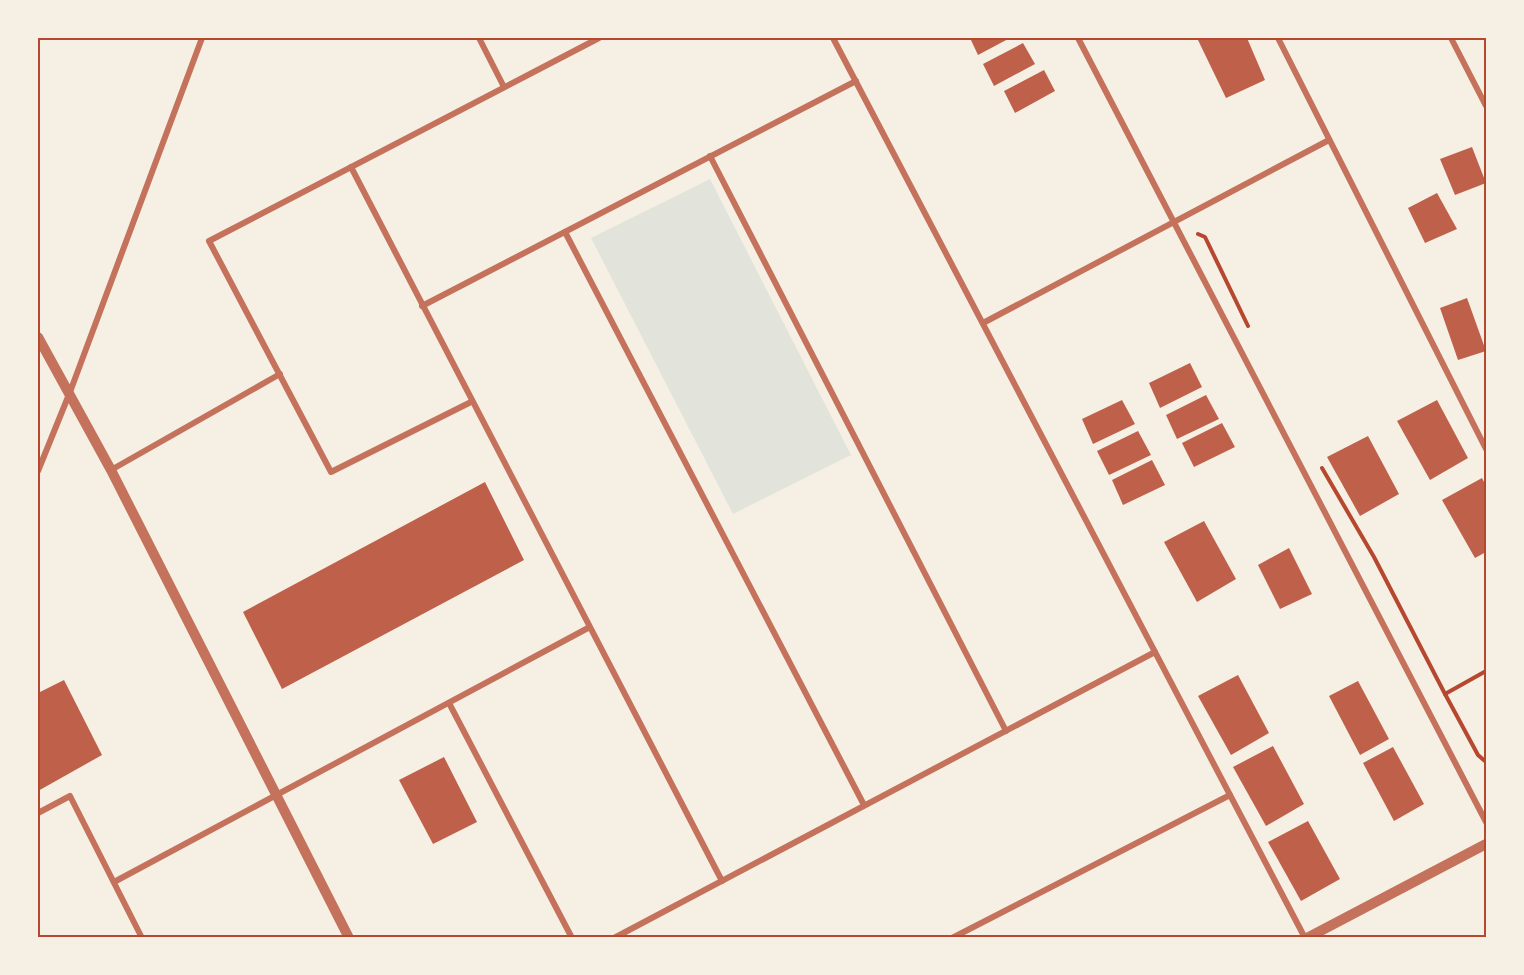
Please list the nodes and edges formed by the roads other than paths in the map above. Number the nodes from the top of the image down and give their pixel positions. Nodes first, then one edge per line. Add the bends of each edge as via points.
1 (202, 38) edge
2 (479, 38) edge
3 (599, 38) edge
4 (833, 38) edge
5 (1078, 38) edge
6 (1278, 38) edge
7 (1451, 38) edge
8 (856, 81) junction
9 (504, 87) junction
10 (1486, 106) edge
11 (1329, 140) junction
12 (710, 156) junction
13 (351, 167) junction
14 (1173, 222) junction
15 (566, 232) junction
16 (422, 306) junction
17 (982, 323) junction
18 (38, 337) edge
19 (280, 374) junction
20 (70, 392) junction
21 (471, 402) junction
22 (1486, 449) edge
23 (111, 470) junction
24 (38, 471) edge
25 (588, 628) junction
26 (1155, 652) junction
27 (449, 703) junction
28 (1006, 731) junction
29 (1230, 795) junction
30 (276, 796) junction
31 (864, 806) junction
32 (38, 813) edge
33 (1486, 822) edge
34 (1486, 844) edge
35 (722, 881) junction
36 (114, 882) junction
37 (142, 938) edge
38 (349, 938) edge
39 (572, 938) edge
40 (614, 938) edge
41 (952, 938) edge
42 (1306, 938) edge

1 - 20 street
2 - 9 street
3 - 9 street
4 - 8 street
5 - 14 street
6 - 11 street
7 - 10 street
8 - 12 street
8 - 17 street
9 - 13 street
11 - 14 street
11 - 22 street
12 - 15 street
12 - 28 street
13 - 16 street
13 - 19 street via 209,241
14 - 17 street
14 - 33 street
15 - 16 street
15 - 31 street
16 - 21 street
17 - 26 street
18 - 20 street
19 - 21 street via 331,472
19 - 23 street
20 - 23 street
20 - 24 street
21 - 25 street
23 - 30 street
25 - 27 street
25 - 35 street
26 - 28 street
26 - 29 street
27 - 30 street
27 - 39 street
28 - 31 street
29 - 41 street
29 - 42 street
30 - 36 street
30 - 38 street
31 - 35 street
32 - 36 street via 70,796
34 - 42 street
35 - 40 street
36 - 37 street

